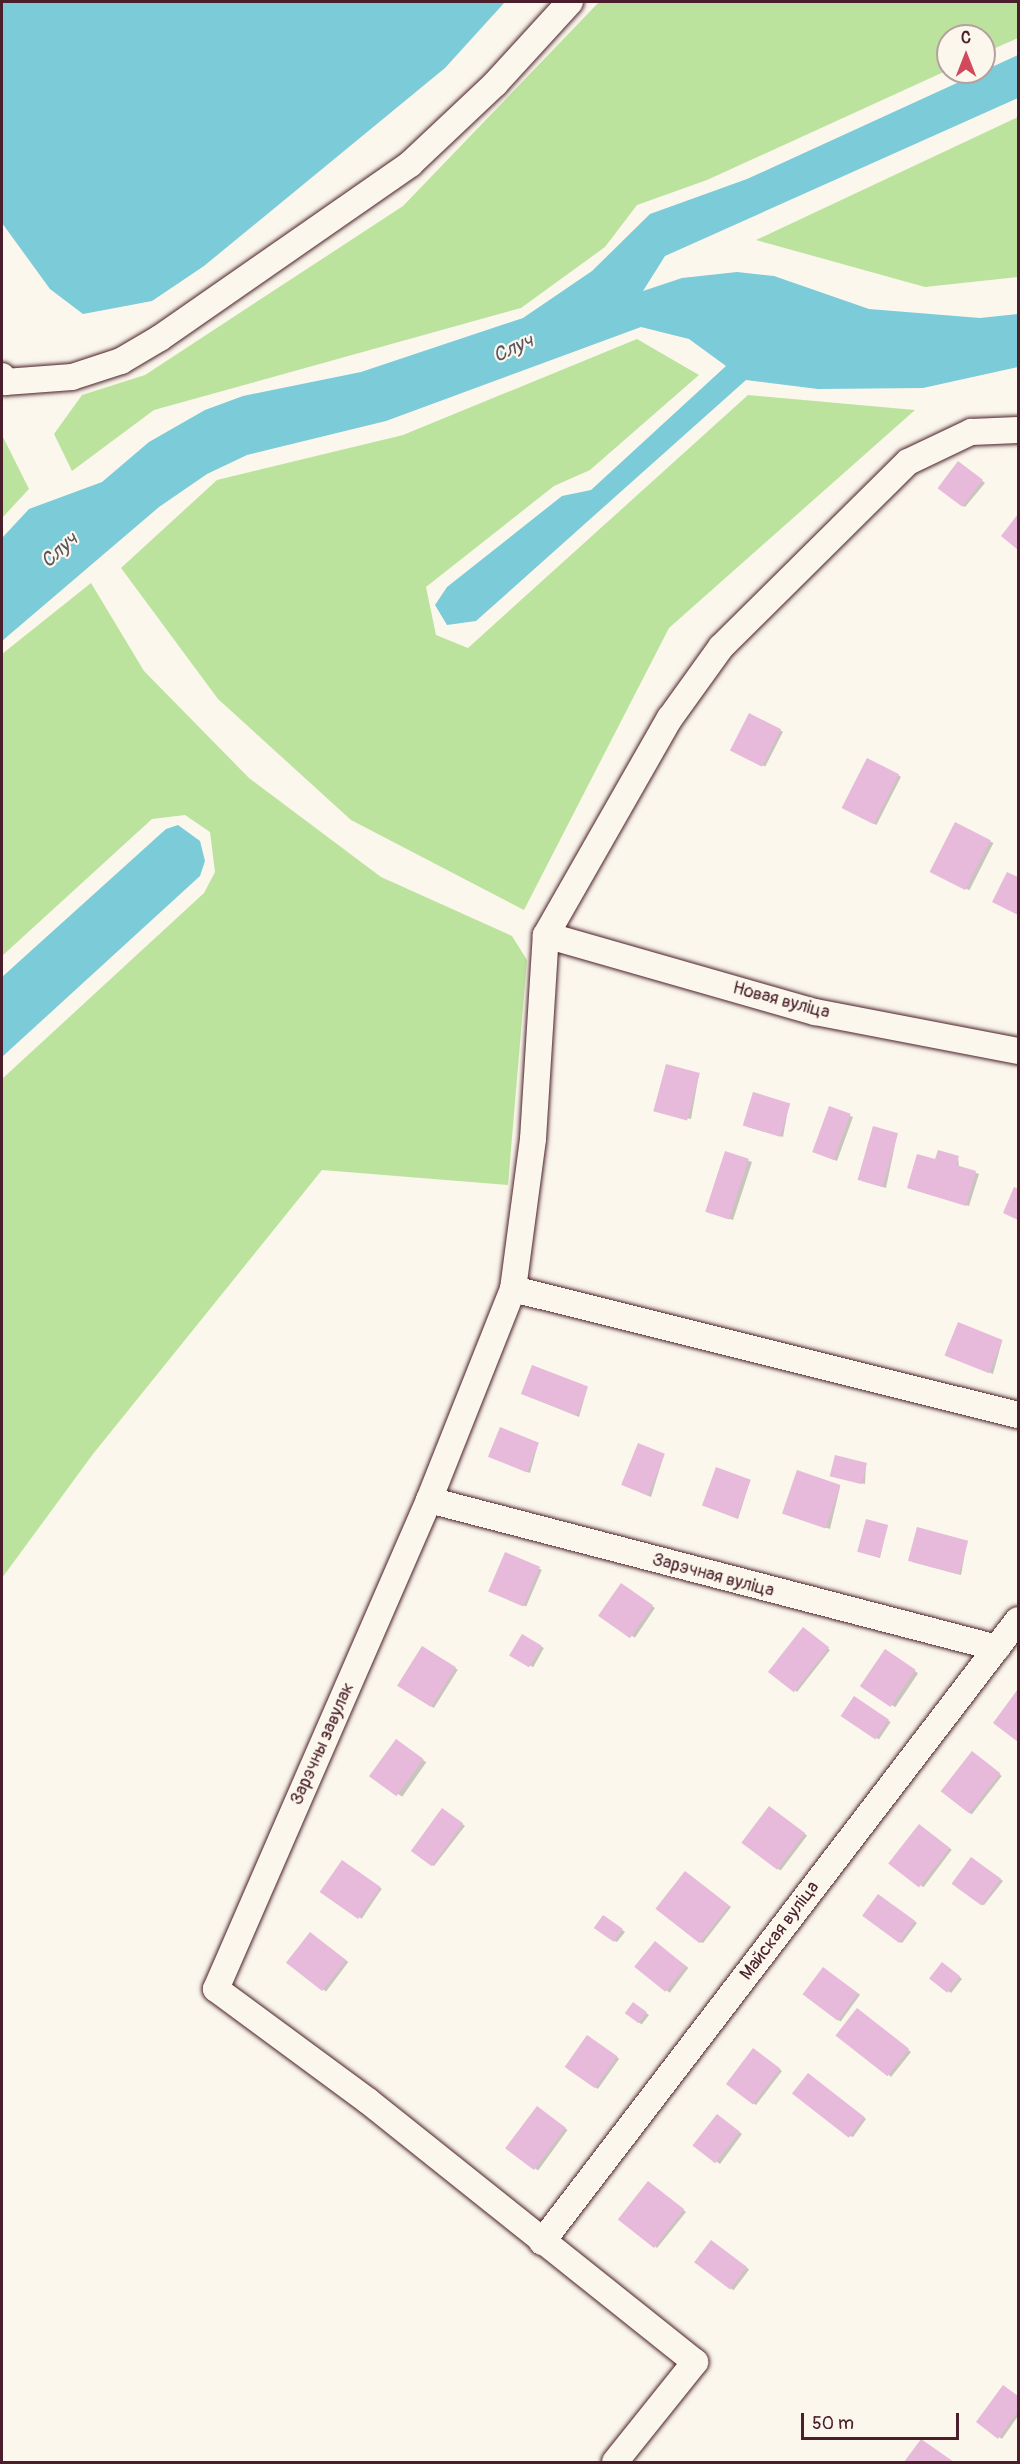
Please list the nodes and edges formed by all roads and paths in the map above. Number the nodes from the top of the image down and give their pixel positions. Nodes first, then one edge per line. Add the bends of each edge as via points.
1 (570, 2) edge
2 (2, 376) edge
3 (1018, 430) edge
4 (546, 935) junction
5 (1018, 1051) edge
6 (513, 1289) junction
7 (1018, 1415) edge
8 (429, 1500) junction
9 (1018, 1620) edge
10 (997, 1648) junction
11 (542, 2242) junction
12 (615, 2463) edge

1 - 2 street via 495,84 410,164 159,338 121,361 72,377 5,382
3 - 4 street via 971,432 908,462 722,648 670,718
4 - 5 street, Новая вуліца via 815,1012
4 - 6 street, Зарэчны завулак via 533,1138
6 - 7 street
6 - 8 street, Зарэчны завулак
8 - 10 street, Зарэчная вуліца
8 - 11 street, Зарэчны завулак via 216,1989 368,2101
9 - 10 street, Майская вуліца
10 - 11 street, Майская вуліца
11 - 12 street via 695,2362

